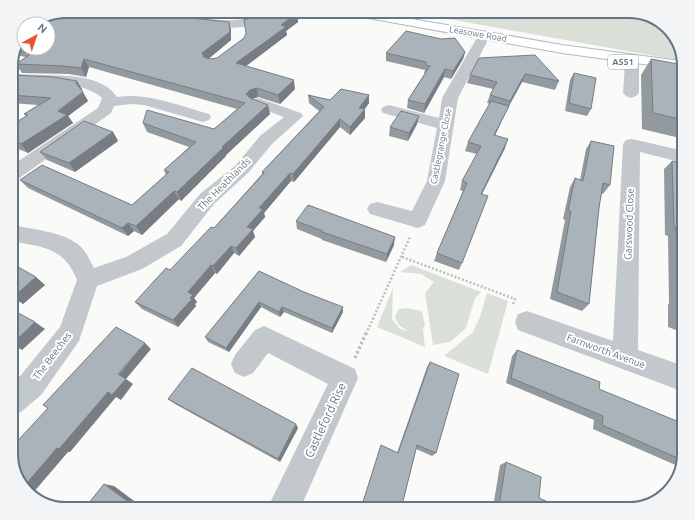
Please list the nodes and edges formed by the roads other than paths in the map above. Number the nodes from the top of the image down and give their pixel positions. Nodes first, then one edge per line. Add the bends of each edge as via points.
1 (195, 18) edge
2 (262, 18) edge
3 (385, 18) edge
4 (484, 36) junction
5 (562, 49) junction
6 (632, 64) junction
7 (677, 65) edge
8 (677, 74) edge
9 (18, 78) edge
10 (631, 94) dead end
11 (107, 103) junction
12 (258, 103) edge
13 (389, 110) dead end
14 (204, 117) dead end
15 (446, 125) junction
16 (677, 155) edge
17 (18, 170) edge
18 (377, 209) dead end
19 (18, 234) edge
20 (88, 280) junction
21 (527, 322) road end
22 (625, 358) junction
23 (244, 364) dead end
24 (677, 377) edge
25 (18, 396) edge
26 (286, 502) edge

1 - 2 street via 239,31
3 - 4 main road, Leasowe Road / A551
4 - 5 main road, Leasowe Road / A551
4 - 15 street, Castlegrange Close via 450,98
5 - 6 main road, Leasowe Road / A551
5 - 7 main road, Leasowe Road / A551
6 - 8 main road, Leasowe Road / A551
6 - 10 street
9 - 11 street via 84,82 100,88 110,97
11 - 14 street via 145,101
11 - 17 street via 104,110
12 - 20 street, The Heathlands via 295,116 266,140 242,169 207,199 174,240 134,263
13 - 15 street
15 - 18 street, Castlegrange Close via 436,181 418,220
16 - 22 street, Garswood Close via 632,144
19 - 20 street via 47,239 72,252
20 - 25 street, The Beeches via 70,333 31,385
21 - 22 street, Farnworth Avenue
22 - 24 street, Farnworth Avenue
23 - 26 street, Castleford Rise via 264,338 345,378

